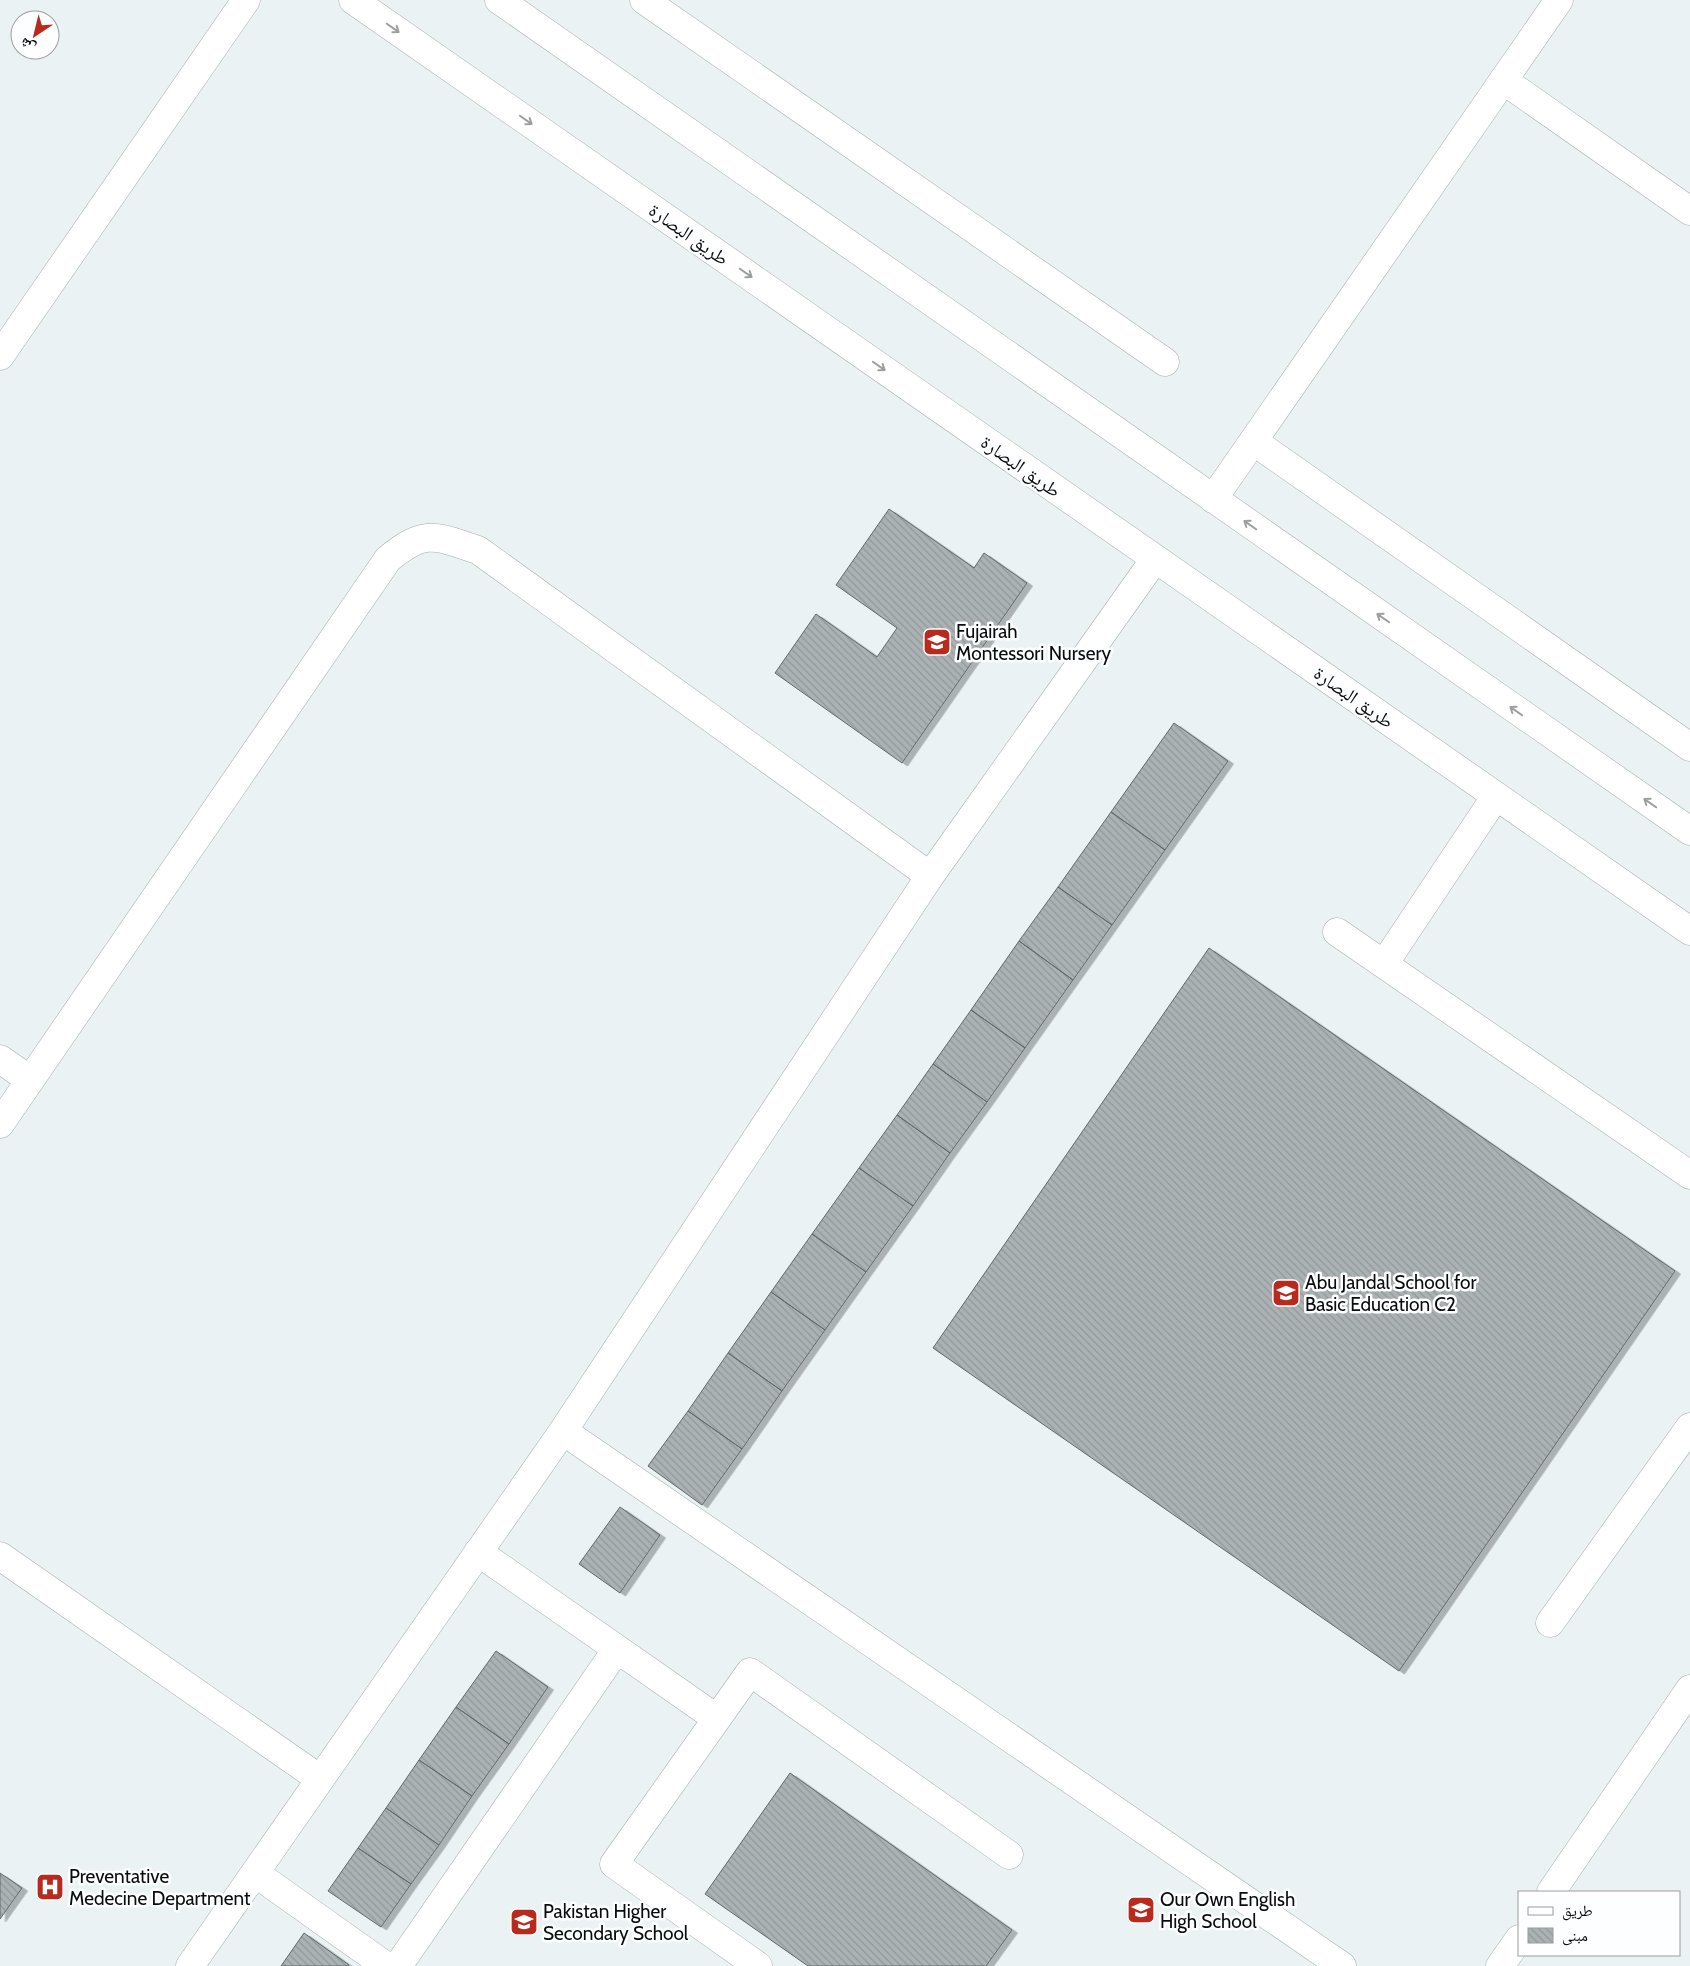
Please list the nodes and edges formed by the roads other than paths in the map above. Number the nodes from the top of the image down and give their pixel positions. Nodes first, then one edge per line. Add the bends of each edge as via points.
1 (246, 0) edge
2 (353, 0) edge
3 (499, 0) edge
4 (644, 0) edge
5 (1559, 0) edge
6 (1503, 80) junction
7 (1690, 211) edge
8 (0, 356) edge
9 (1165, 362) dead end
10 (1253, 441) junction
11 (1213, 499) junction
12 (1155, 559) junction
13 (1690, 746) edge
14 (1496, 796) junction
15 (1689, 829) edge
16 (930, 876) junction
17 (1690, 931) edge
18 (1337, 932) dead end
19 (1384, 964) junction
20 (0, 1059) edge
21 (30, 1080) junction
22 (0, 1124) edge
23 (1690, 1175) edge
24 (1690, 1427) edge
25 (563, 1431) junction
26 (478, 1552) junction
27 (0, 1556) edge
28 (1550, 1623) dead end
29 (617, 1649) junction
30 (1690, 1689) edge
31 (716, 1718) junction
32 (320, 1780) junction
33 (1009, 1854) dead end
34 (255, 1873) junction
35 (1552, 1891) edge
36 (1518, 1940) edge
37 (190, 1966) edge
38 (386, 1966) edge
39 (398, 1966) edge
40 (758, 1966) edge
41 (1342, 1966) edge
42 (1500, 1966) edge

1 - 8 street
2 -> 12 street, طريق البصارة
3 - 11 street
4 - 9 street
5 - 6 street
6 - 7 street
6 - 10 street
10 - 11 street
10 - 13 street
15 -> 11 street
12 - 14 street, طريق البصارة
12 - 16 street
14 - 17 street, طريق البصارة
14 - 19 street
16 - 21 street via 478,550 435,536 407,544 388,559
16 - 25 street
18 - 19 street
19 - 23 street
20 - 21 street
21 - 22 street
24 - 28 street
25 - 26 street
25 - 41 street
26 - 29 street
26 - 32 street
27 - 32 street
29 - 31 street
29 - 39 street
30 - 35 street
31 - 33 street via 750,1672
31 - 40 street via 614,1864
32 - 34 street
34 - 37 street
34 - 38 street
36 - 42 street

